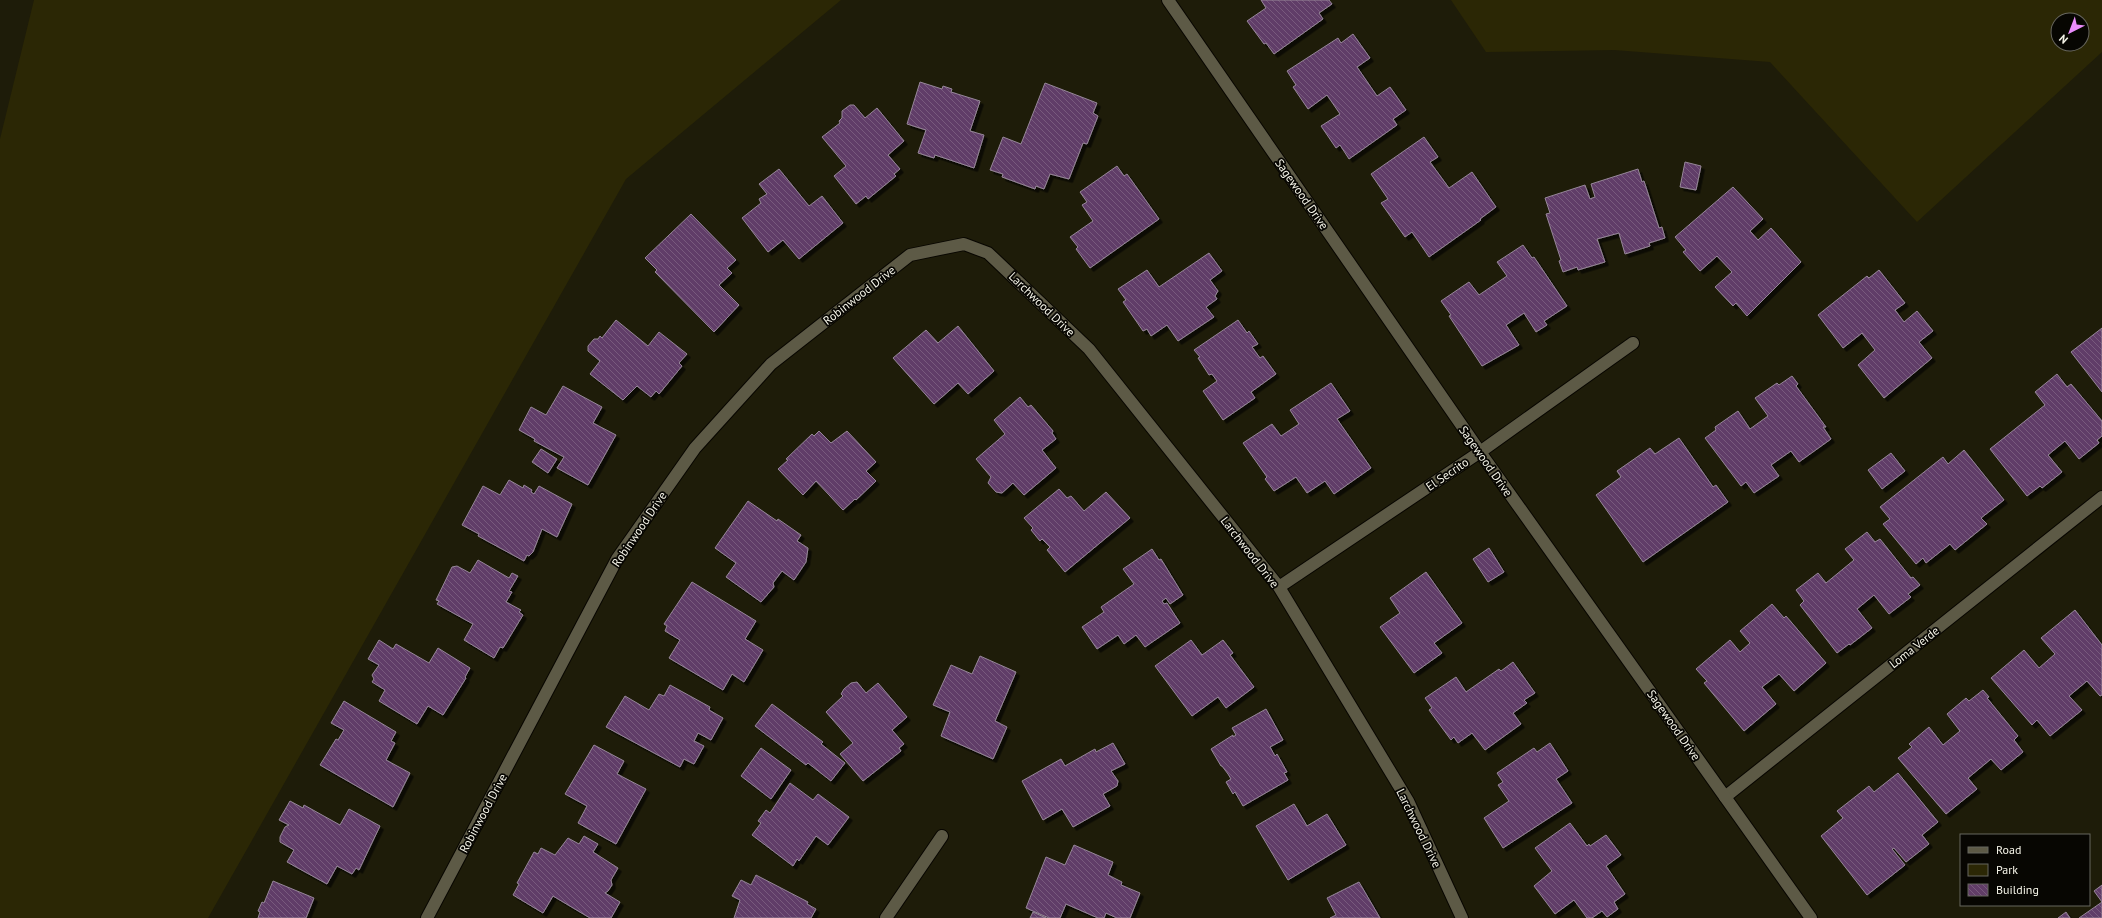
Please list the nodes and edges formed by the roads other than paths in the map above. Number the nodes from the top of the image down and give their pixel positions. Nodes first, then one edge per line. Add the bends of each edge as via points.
1 (1168, 0) edge
2 (964, 244) joint
3 (1632, 343) dead end
4 (1480, 452) junction
5 (2102, 497) edge
6 (1279, 587) junction
7 (1725, 797) junction
8 (942, 836) dead end
9 (427, 918) edge
10 (886, 918) edge
11 (1462, 918) edge
12 (1811, 918) edge

1 - 4 street, Sagewood Drive
2 - 6 street, Larchwood Drive via 988,253 1089,349
2 - 9 street, Robinwood Drive via 910,255 771,364 696,448 618,559
3 - 4 street, El Secrito
4 - 6 street, El Secrito
4 - 7 street, Sagewood Drive
5 - 7 street, Loma Verde
6 - 11 street, Larchwood Drive via 1408,801
7 - 12 street, Sagewood Drive
8 - 10 street

